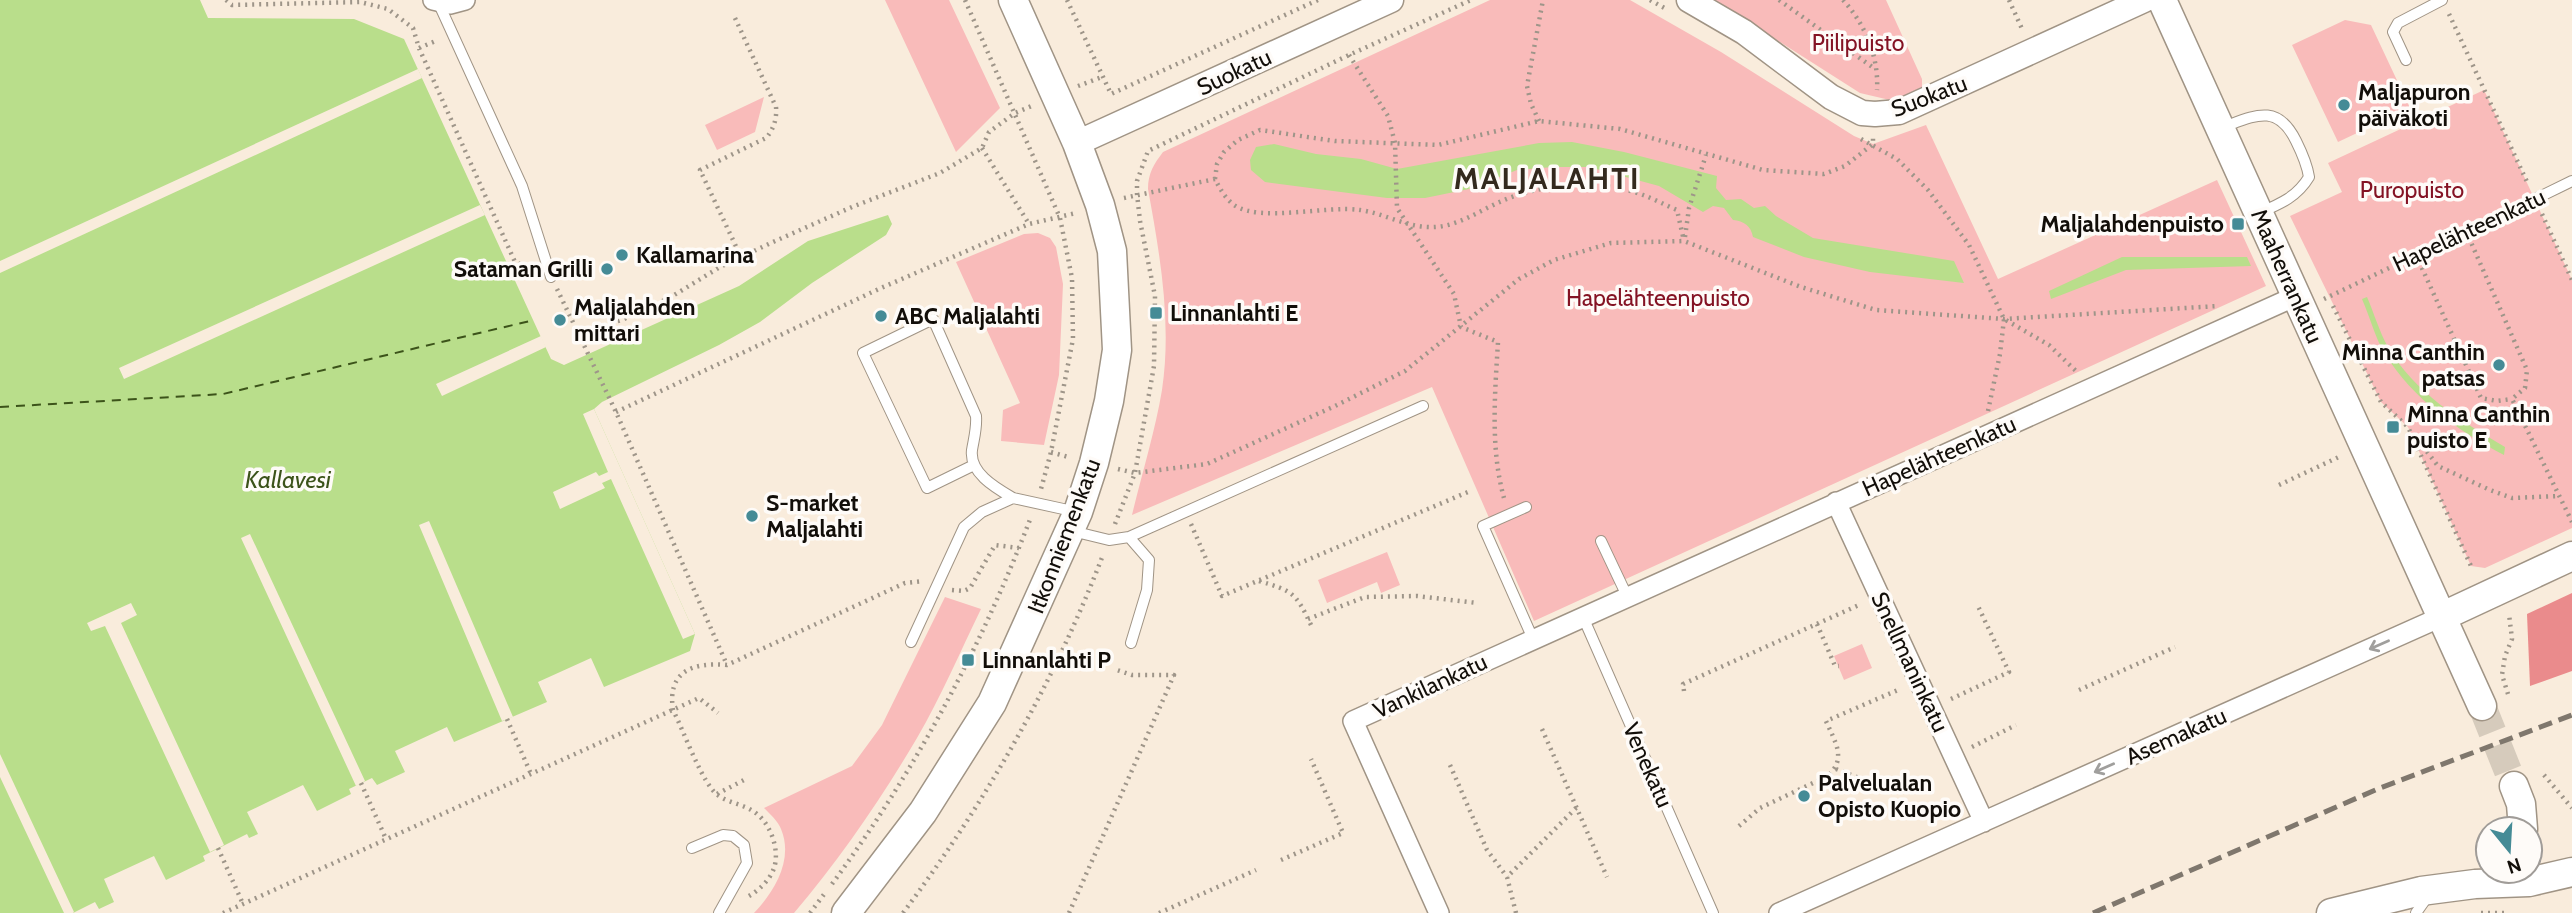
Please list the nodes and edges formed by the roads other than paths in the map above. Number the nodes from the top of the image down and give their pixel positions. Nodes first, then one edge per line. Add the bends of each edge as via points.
1 (1013, 0) edge
2 (1391, 0) edge
3 (1689, 0) edge
4 (2144, 0) edge
5 (2162, 0) edge
6 (2443, 1) edge
7 (446, 2) edge
8 (2406, 60) dead end
9 (2220, 128) junction
10 (1077, 143) junction
11 (2572, 181) edge
12 (2535, 199) road end
13 (2259, 214) junction
14 (551, 277) road end
15 (2296, 296) junction
16 (1423, 407) dead end
17 (974, 465) junction
18 (1013, 498) junction
19 (1836, 502) junction
20 (1526, 507) dead end
21 (1074, 522) junction
22 (1129, 537) junction
23 (1601, 541) dead end
24 (2572, 556) edge
25 (1627, 596) junction
26 (1583, 616) junction
27 (2441, 617) junction
28 (1533, 639) junction
29 (911, 642) dead end
30 (1131, 643) dead end
31 (2482, 706) tunnel mouth
32 (2514, 786) tunnel mouth
33 (2522, 815) edge
34 (1984, 822) junction
35 (692, 848) dead end
36 (2572, 872) edge
37 (2544, 875) edge
38 (2474, 884) edge
39 (2544, 884) edge
40 (2433, 890) junction
41 (2572, 895) edge
42 (719, 913) edge
43 (846, 913) edge
44 (1439, 913) edge
45 (1713, 913) edge
46 (1779, 913) edge
47 (2332, 913) edge
48 (2416, 913) edge

1 - 10 main road, Itkonniemenkatu
2 - 10 street, Suokatu
3 - 4 street, Suokatu via 1744,32 1831,97 1862,113 1875,114 1899,113
5 - 9 main road, Maaherrankatu
6 - 8 lane via 2395,27
7 - 14 lane via 523,186
9 - 13 main road, Maaherrankatu
9 - 13 lane via 2252,117 2277,117 2288,125 2306,164 2309,177 2301,189
10 - 21 main road, Itkonniemenkatu via 1112,251 1117,350 1110,401
11 - 12 lane, Hapelähteenkatu
13 - 15 main road, Maaherrankatu
15 - 19 street, Hapelähteenkatu
15 - 27 main road, Maaherrankatu
16 - 22 lane
17 - 17 lane via 927,488 863,353 933,319 976,416 971,452
17 - 18 lane via 994,487
18 - 21 lane
18 - 29 lane via 982,512 964,527
19 - 25 street, Hapelähteenkatu
19 - 34 street, Snellmaninkatu
20 - 28 lane via 1483,526
21 - 22 lane via 1109,540
21 - 43 main road, Itkonniemenkatu via 992,703 923,812
22 - 30 lane via 1149,560 1150,576
23 - 25 lane
24 - 27 main road, Asemakatu
25 - 26 street, Hapelähteenkatu
26 - 28 street, Vankilankatu
26 - 45 lane, Venekatu
27 - 31 main road, Maaherrankatu
27 -> 34 street, Asemakatu
28 - 44 street, Vankilankatu via 1353,721
32 - 33 main road
34 - 46 street, Asemakatu
35 - 42 lane via 723,835 744,845 747,863
36 - 37 main road
38 - 40 main road
39 - 41 main road
40 - 47 main road
40 - 48 lane

